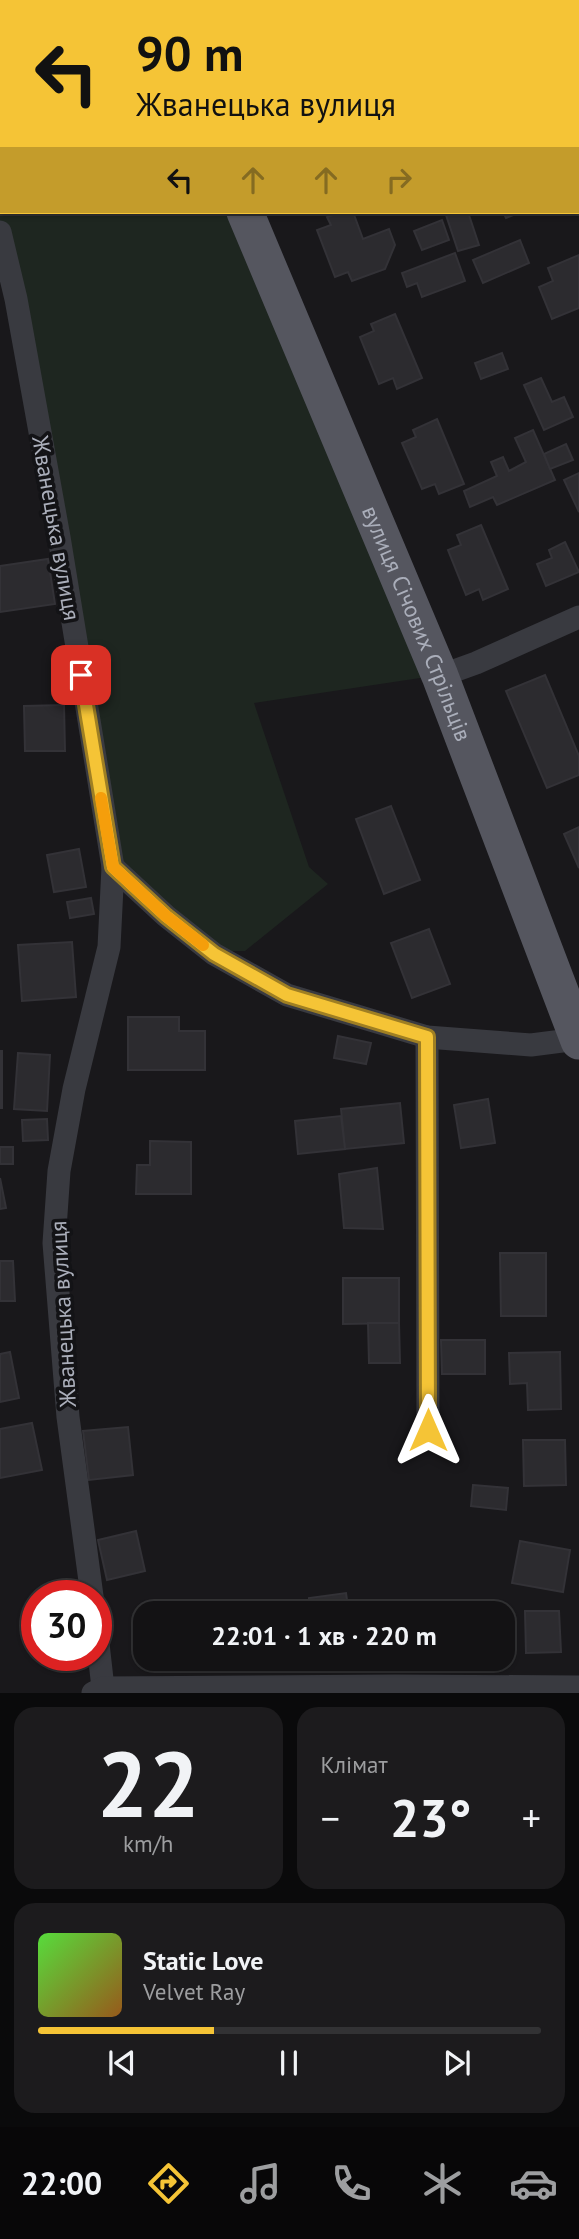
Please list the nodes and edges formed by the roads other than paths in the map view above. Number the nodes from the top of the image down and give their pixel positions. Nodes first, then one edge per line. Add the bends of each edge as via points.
1 (246, 214) edge
2 (0, 232) edge
3 (579, 617) edge
4 (440, 676) junction
5 (113, 867) junction
6 (427, 1037) junction
7 (579, 1040) edge
8 (428, 1430) dead end
9 (90, 1580) edge
10 (97, 1671) edge
11 (579, 1687) edge
12 (98, 1690) edge

1 - 4 main road, вулиця Січових Стрільців
2 - 5 street, Жванецька вулиця via 59,537
3 - 4 street
4 - 7 main road, вулиця Січових Стрільців
5 - 6 street via 214,954 287,995
5 - 9 street, Жванецька вулиця via 109,947 74,1089 59,1171 54,1243 68,1417
6 - 7 street via 531,1045
6 - 8 street
10 - 12 street
11 - 12 street

